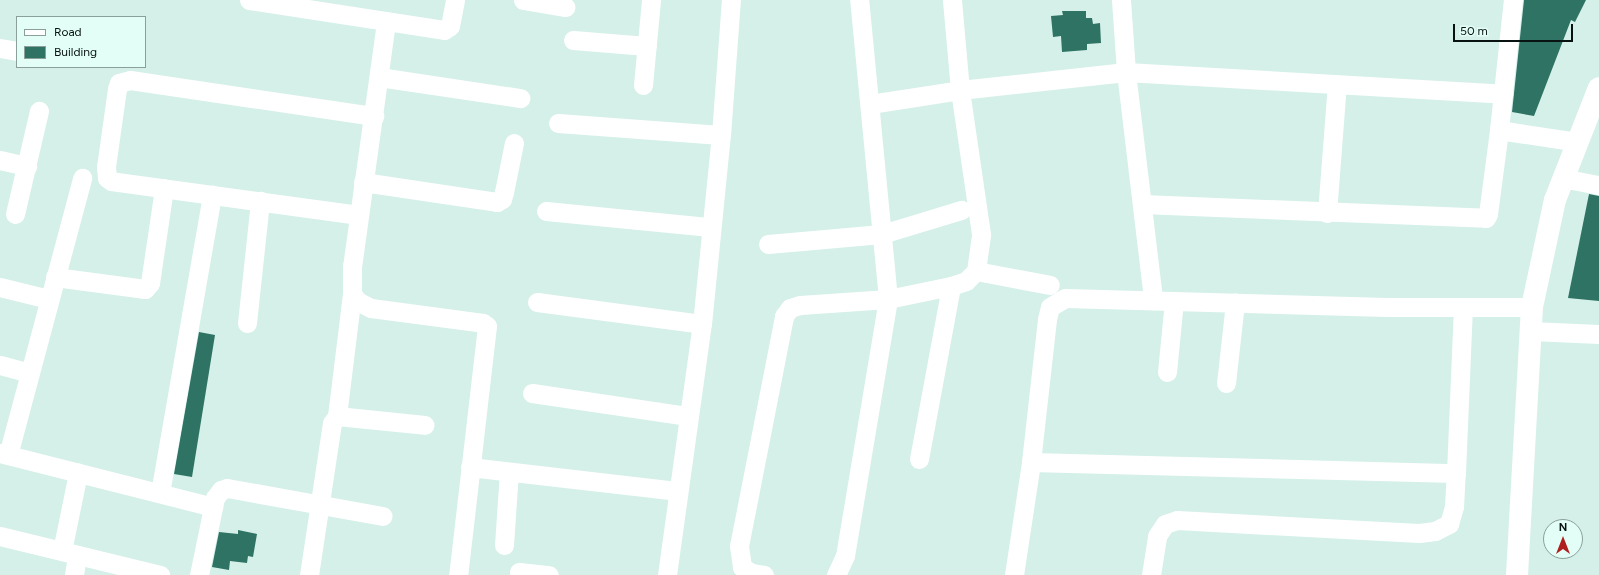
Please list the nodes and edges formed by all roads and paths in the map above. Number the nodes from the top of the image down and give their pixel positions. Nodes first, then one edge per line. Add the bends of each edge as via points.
1 (249, 0) edge
2 (455, 0) edge
3 (523, 0) edge
4 (651, 0) edge
5 (731, 0) edge
6 (859, 0) edge
7 (952, 0) edge
8 (1121, 0) edge
9 (1513, 0) edge
10 (313, 5) edge
11 (564, 7) dead end
12 (386, 22) junction
13 (573, 40) dead end
14 (647, 46) junction
15 (0, 48) edge
16 (16, 51) edge
17 (1126, 72) junction
18 (379, 77) junction
19 (1336, 84) junction
20 (643, 85) dead end
21 (1599, 88) edge
22 (960, 90) junction
23 (1503, 94) junction
24 (520, 98) dead end
25 (870, 104) junction
26 (39, 111) dead end
27 (374, 116) junction
28 (558, 122) dead end
29 (1499, 130) junction
30 (721, 135) junction
31 (1577, 142) junction
32 (514, 143) dead end
33 (0, 160) edge
34 (27, 166) junction
35 (82, 178) dead end
36 (1562, 178) junction
37 (363, 182) junction
38 (1599, 185) edge
39 (164, 188) junction
40 (212, 195) junction
41 (260, 201) junction
42 (1142, 204) junction
43 (962, 210) dead end
44 (546, 211) dead end
45 (1327, 213) junction
46 (15, 214) dead end
47 (359, 215) junction
48 (710, 227) junction
49 (882, 234) junction
50 (768, 244) dead end
51 (976, 271) junction
52 (55, 277) junction
53 (1050, 285) dead end
54 (951, 286) junction
55 (0, 287) edge
56 (352, 293) junction
57 (49, 299) junction
58 (888, 299) junction
59 (1153, 300) junction
60 (1174, 301) junction
61 (537, 302) dead end
62 (1236, 303) junction
63 (1463, 307) junction
64 (1532, 307) junction
65 (247, 323) dead end
66 (702, 324) junction
67 (1531, 331) junction
68 (1599, 334) edge
69 (0, 364) edge
70 (1167, 372) dead end
71 (30, 373) junction
72 (1226, 383) dead end
73 (532, 393) dead end
74 (337, 416) junction
75 (688, 416) junction
76 (425, 425) dead end
77 (4, 454) edge
78 (919, 459) dead end
79 (1031, 462) junction
80 (470, 467) junction
81 (509, 472) junction
82 (78, 473) junction
83 (1456, 473) junction
84 (677, 491) junction
85 (160, 493) junction
86 (320, 504) junction
87 (213, 507) junction
88 (383, 516) dead end
89 (0, 536) edge
90 (504, 545) dead end
91 (70, 553) junction
92 (519, 572) dead end
93 (203, 574) edge
94 (74, 575) edge
95 (160, 575) edge
96 (309, 575) edge
97 (458, 575) edge
98 (550, 575) edge
99 (667, 575) edge
100 (764, 575) edge
101 (836, 575) edge
102 (1014, 575) edge
103 (1151, 575) edge
104 (1517, 575) edge

1 - 10 street
2 - 12 street via 450,26 444,30
3 - 11 street
4 - 14 street
5 - 30 street
6 - 25 street
7 - 22 street
8 - 17 street
9 - 23 street
10 - 12 street
12 - 18 street
13 - 14 street
14 - 20 street
15 - 16 street
17 - 19 street
17 - 22 street
17 - 42 street
18 - 24 street
18 - 27 street
19 - 23 street
19 - 45 street
21 - 31 main road
22 - 25 street
22 - 51 street via 981,234
23 - 29 street
25 - 49 street
26 - 34 street
27 - 37 street
27 - 39 street via 124,81 117,88 106,167 107,178 111,181
28 - 30 street
29 - 31 street
29 - 45 street via 1486,218
30 - 48 street
31 - 36 main road
32 - 37 street via 502,199 497,202
33 - 34 street
34 - 46 street
35 - 52 street
36 - 38 street
36 - 64 main road
37 - 47 street
39 - 40 street
39 - 52 street via 150,283 145,289
40 - 41 street
40 - 85 street
41 - 47 street
41 - 65 street
42 - 45 street
42 - 59 street
43 - 49 street
44 - 48 street
47 - 56 street via 352,266
48 - 66 street
49 - 50 street
49 - 58 street
51 - 53 street
51 - 54 street via 966,281
52 - 57 street
54 - 58 street
54 - 78 street
55 - 57 street
56 - 74 street
56 - 80 street via 357,301 371,308 483,323 487,326
57 - 71 street
58 - 100 street via 800,305 790,308 784,316 739,546 742,567 751,573
58 - 101 street via 845,556
59 - 60 street
59 - 79 street via 1065,298 1050,307
60 - 62 street
60 - 70 street
61 - 66 street
62 - 63 street
62 - 72 street
63 - 64 street
63 - 83 street
64 - 67 main road
66 - 75 street
67 - 68 street
67 - 104 main road
69 - 71 street
71 - 77 street
73 - 75 street
74 - 76 street
74 - 86 street via 332,423
75 - 84 street
77 - 82 street
79 - 83 street
79 - 102 street
80 - 81 street
80 - 97 street
81 - 84 street
81 - 90 street
82 - 85 street
82 - 91 street
83 - 103 street via 1454,507 1449,524 1435,531 1419,533 1177,520 1165,524 1157,536
84 - 99 street
85 - 87 street
86 - 87 street via 227,488 221,490
86 - 88 street
86 - 96 street
87 - 93 street
89 - 91 street
91 - 94 street
91 - 95 street
92 - 98 street

